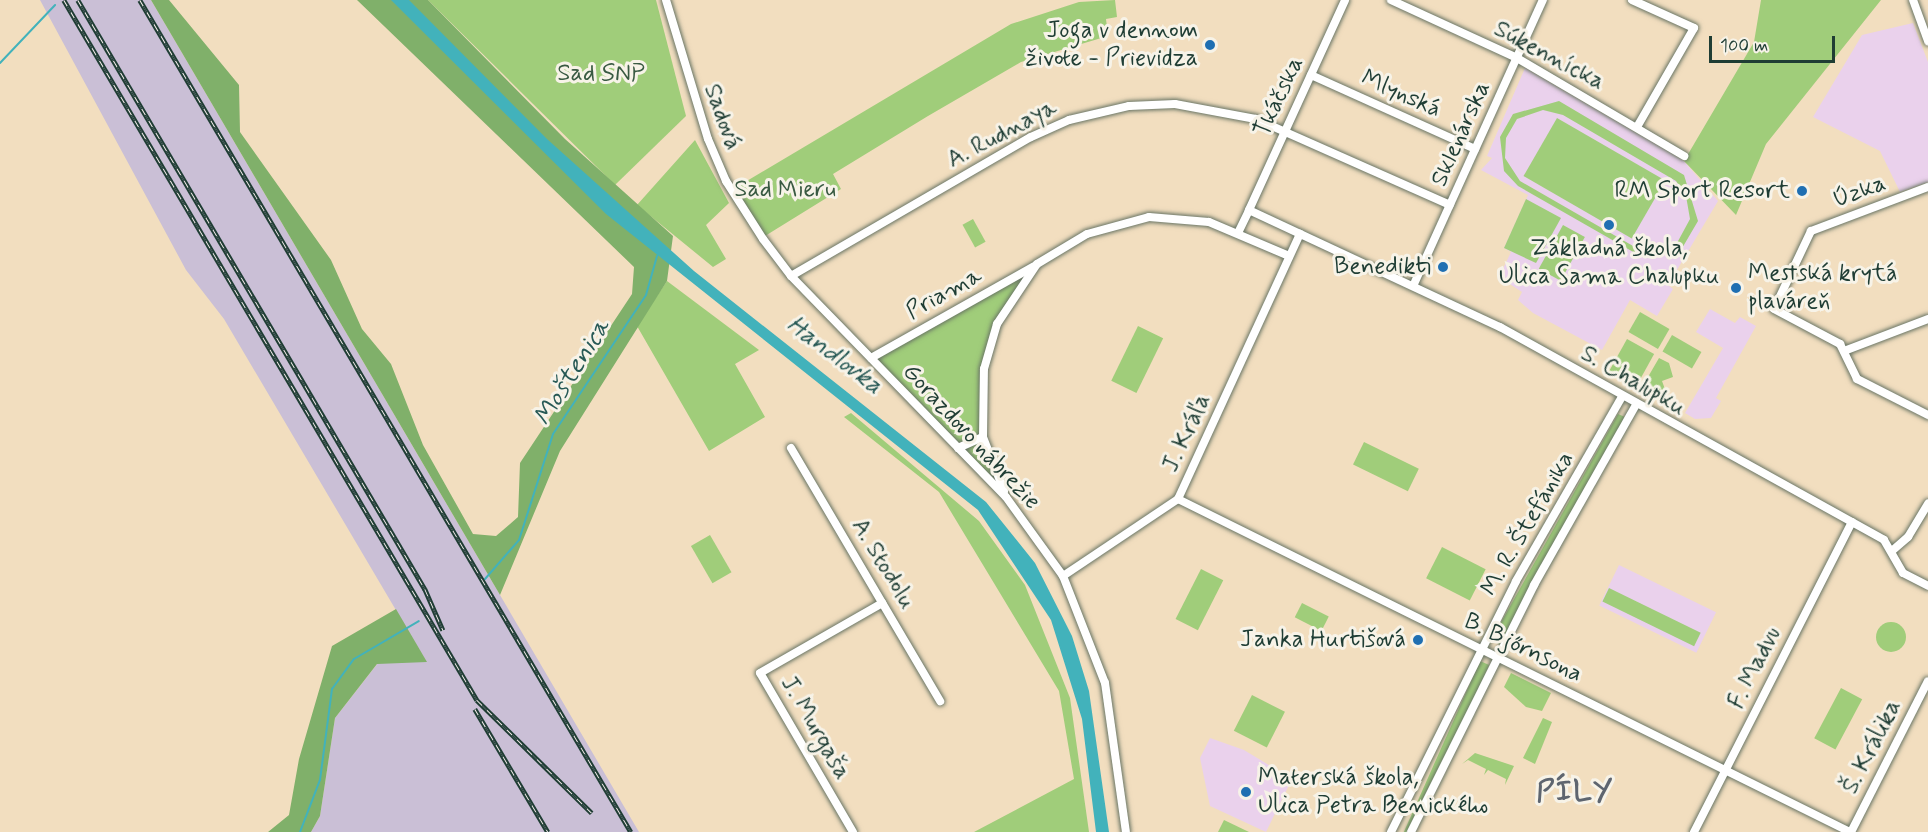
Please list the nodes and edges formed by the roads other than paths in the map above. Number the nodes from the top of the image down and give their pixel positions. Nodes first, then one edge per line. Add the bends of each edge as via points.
1 (666, 0) edge
2 (1346, 0) edge
3 (1391, 0) edge
4 (1543, 0) edge
5 (1632, 0) edge
6 (1913, 0) edge
7 (1928, 41) edge
8 (1517, 58) junction
9 (1311, 75) junction
10 (1637, 127) junction
11 (1286, 130) junction
12 (1475, 149) junction
13 (1684, 156) dead end
14 (1928, 188) edge
15 (1450, 205) junction
16 (1249, 210) junction
17 (1238, 233) junction
18 (1300, 234) junction
19 (763, 239) joint
20 (1289, 256) junction
21 (1037, 264) junction
22 (791, 276) junction
23 (1414, 284) junction
24 (1928, 319) edge
25 (1844, 351) junction
26 (871, 358) junction
27 (1622, 397) junction
28 (1636, 405) junction
29 (1928, 415) edge
30 (983, 437) junction
31 (791, 448) dead end
32 (958, 448) junction
33 (1006, 496) junction
34 (1178, 499) junction
35 (1928, 504) edge
36 (1852, 522) junction
37 (1893, 550) junction
38 (1062, 576) junction
39 (1928, 586) edge
40 (882, 603) junction
41 (1482, 649) junction
42 (1498, 657) junction
43 (1928, 681) edge
44 (940, 701) dead end
45 (1726, 770) junction
46 (853, 832) edge
47 (1126, 832) edge
48 (1391, 832) edge
49 (1411, 832) edge
50 (1694, 832) edge
51 (1851, 832) edge

1 - 19 street, Sadová via 708,139 726,181
2 - 9 street, Tkáčska
3 - 8 street, Súkennícka
4 - 8 street, Sklenárska
5 - 10 street via 1694,28
6 - 7 street
8 - 10 street, Súkennícka
8 - 12 street, Sklenárska
9 - 11 street, Tkáčska
9 - 12 street, Mlynská
10 - 13 street, Súkennícka
11 - 15 street, A. Rudnaya
11 - 16 street, Tkáčska
11 - 22 street, A. Rudnaya via 1221,110 1175,104 1129,106 1069,120 1011,147
12 - 15 street, Sklenárska
14 - 25 street, Úzka via 1815,228 1792,270 1774,309 1840,344
15 - 23 street, Sklenárska
16 - 17 street
16 - 18 street, S. Chalupku
17 - 20 street
17 - 21 street, Priama via 1194,219 1149,217 1087,234
18 - 20 street
18 - 23 street, S. Chalupku
19 - 22 street, Gorazdovo nábrežie
20 - 34 street, J. Kráľa
21 - 26 street, Priama
21 - 30 street via 1006,306 991,340 982,388
22 - 26 street, Gorazdovo nábrežie
23 - 27 street, S. Chalupku
24 - 25 street
25 - 29 street via 1857,379
26 - 32 street, Gorazdovo nábrežie
27 - 28 street, S. Chalupku
27 - 41 street, M. R. Štefánika
28 - 36 street, S. Chalupku
28 - 42 street, M. R. Štefánika
30 - 32 street
30 - 33 street
31 - 40 street, A. Stodolu
32 - 33 street, Gorazdovo nábrežie
33 - 38 street, Gorazdovo nábrežie
34 - 38 street, J. Kráľa
34 - 41 street, B. Bjőrnsona
35 - 37 street via 1908,537
36 - 37 street, S. Chalupku
36 - 45 street, F. Madvu
37 - 39 street, S. Chalupku via 1903,573
38 - 47 street, Gorazdovo nábrežie via 1105,683
40 - 44 street, A. Stodolu
40 - 46 street, J. Murgaša via 760,673
41 - 42 street, B. Bjőrnsona
41 - 48 street, M. R. Štefánika
42 - 45 street, B. Bjőrnsona
42 - 49 street, M. R. Štefánika
43 - 51 street, Š. Králika
45 - 50 street, F. Madvu
45 - 51 street, B. Bjőrnsona

